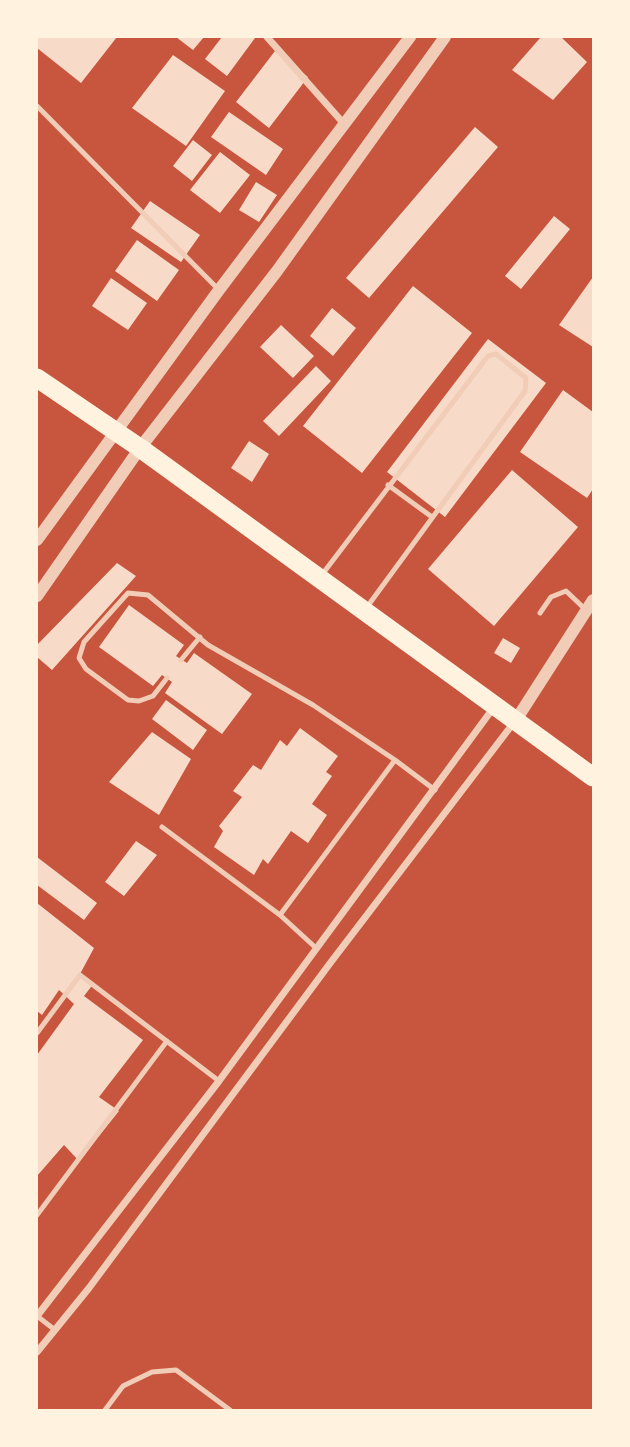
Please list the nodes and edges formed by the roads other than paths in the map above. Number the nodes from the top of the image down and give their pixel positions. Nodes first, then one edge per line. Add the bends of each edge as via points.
1 (267, 37) edge
2 (411, 37) edge
3 (445, 37) edge
4 (37, 106) edge
5 (346, 125) junction
6 (219, 289) junction
7 (37, 378) edge
8 (114, 432) junction
9 (140, 448) junction
10 (388, 485) junction
11 (432, 517) junction
12 (37, 540) edge
13 (320, 578) junction
14 (37, 596) edge
15 (590, 605) edge
16 (363, 612) junction
17 (540, 613) dead end
18 (200, 637) junction
19 (181, 660) dead end
20 (167, 678) dead end
21 (495, 706) junction
22 (516, 720) junction
23 (395, 760) junction
24 (593, 777) edge
25 (435, 790) junction
26 (162, 827) dead end
27 (280, 915) junction
28 (316, 948) junction
29 (37, 1033) edge
30 (167, 1041) junction
31 (219, 1080) junction
32 (37, 1214) edge
33 (37, 1316) edge
34 (55, 1330) junction
35 (37, 1352) edge
36 (105, 1410) edge
37 (230, 1410) edge

1 - 5 street
2 - 5 street
3 - 9 street via 277,271
4 - 6 lane
5 - 6 street
6 - 8 street
7 - 8 highway
8 - 9 highway
8 - 12 street
9 - 13 highway
9 - 14 street
10 - 11 lane
10 - 11 lane via 488,356 496,354 514,367 526,378 525,391
10 - 13 lane
11 - 16 lane
13 - 16 highway
15 - 17 lane via 566,590 551,597
15 - 22 street
16 - 21 highway
18 - 19 lane
18 - 20 lane via 148,594 128,593 84,642 79,659 86,669 128,700 153,696
18 - 23 lane
21 - 22 highway
21 - 25 street
22 - 24 highway
22 - 34 street
23 - 25 lane
23 - 27 lane
25 - 28 street
26 - 27 lane
27 - 28 lane
28 - 31 street
29 - 30 lane via 80,975
30 - 31 lane
30 - 32 lane
31 - 33 street
33 - 34 lane
34 - 35 street
36 - 37 lane via 123,1386 152,1372 176,1370

